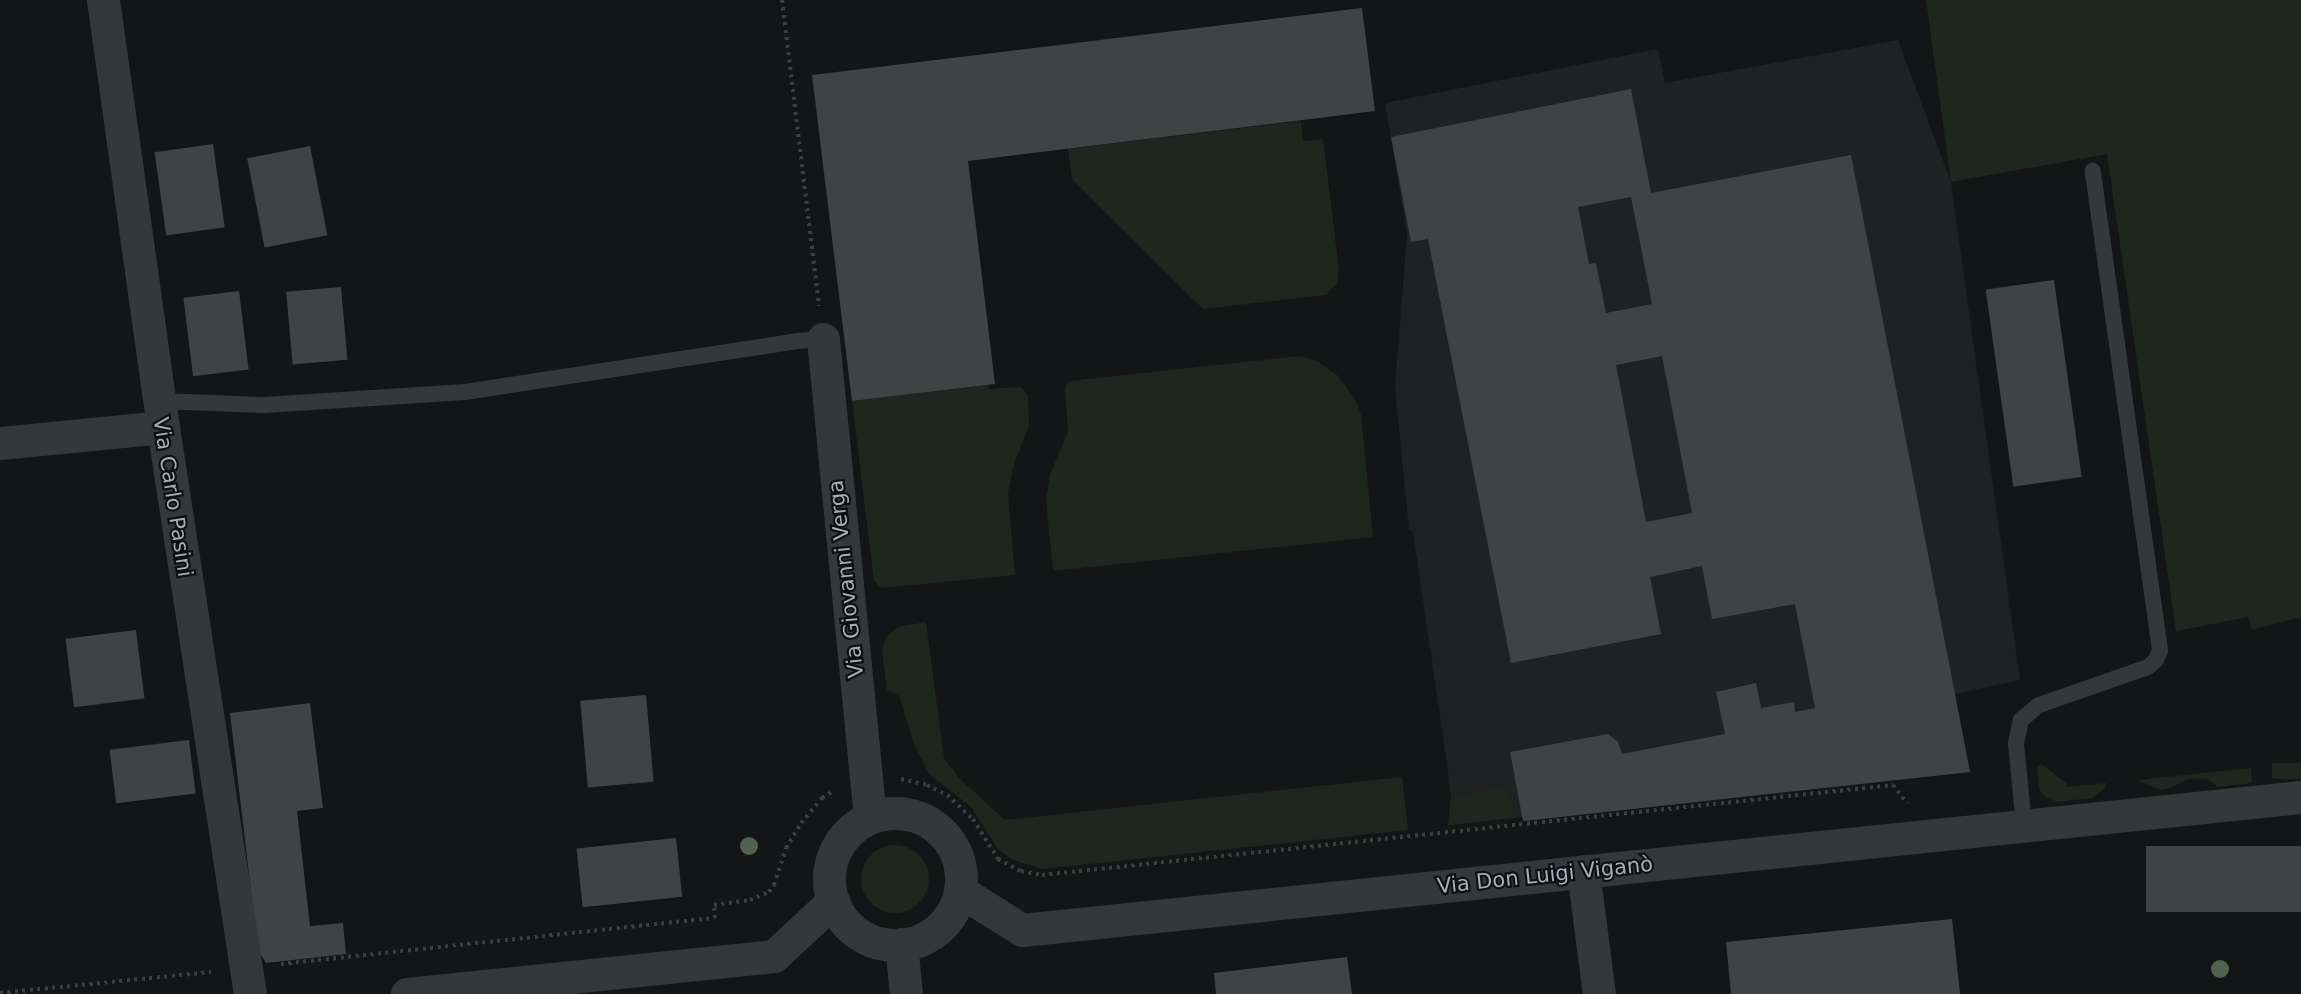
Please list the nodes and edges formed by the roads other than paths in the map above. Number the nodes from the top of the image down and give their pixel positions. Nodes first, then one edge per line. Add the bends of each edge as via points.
1 (103, 0) edge
2 (2092, 171) dead end
3 (823, 339) joint
4 (161, 414) junction
5 (0, 444) edge
6 (2301, 796) edge
7 (870, 818) junction
8 (2024, 825) junction
9 (1583, 871) junction
10 (960, 891) junction
11 (833, 901) junction
12 (901, 944) junction
13 (248, 981) edge
14 (407, 994) edge
15 (906, 994) edge
16 (1599, 994) edge

1 - 4 street, Via Carlo Pasini
2 - 8 lane via 2160,650 2148,667 2039,705 2021,720 2016,743
3 - 4 lane via 465,392
3 - 7 street, Via Giovanni Verga
4 - 5 street
4 - 13 street, Via Carlo Pasini
6 - 8 street, Via Don Luigi Viganò
7 - 10 street via 912,815 937,827 959,862
7 - 11 street via 847,833 835,851 830,872
8 - 9 street, Via Don Luigi Viganò
9 - 10 street, Via Don Luigi Viganò via 1022,930
9 - 16 street
10 - 12 street via 940,927
11 - 12 street via 848,925 859,934 886,944
11 - 14 street via 774,956
12 - 15 street

